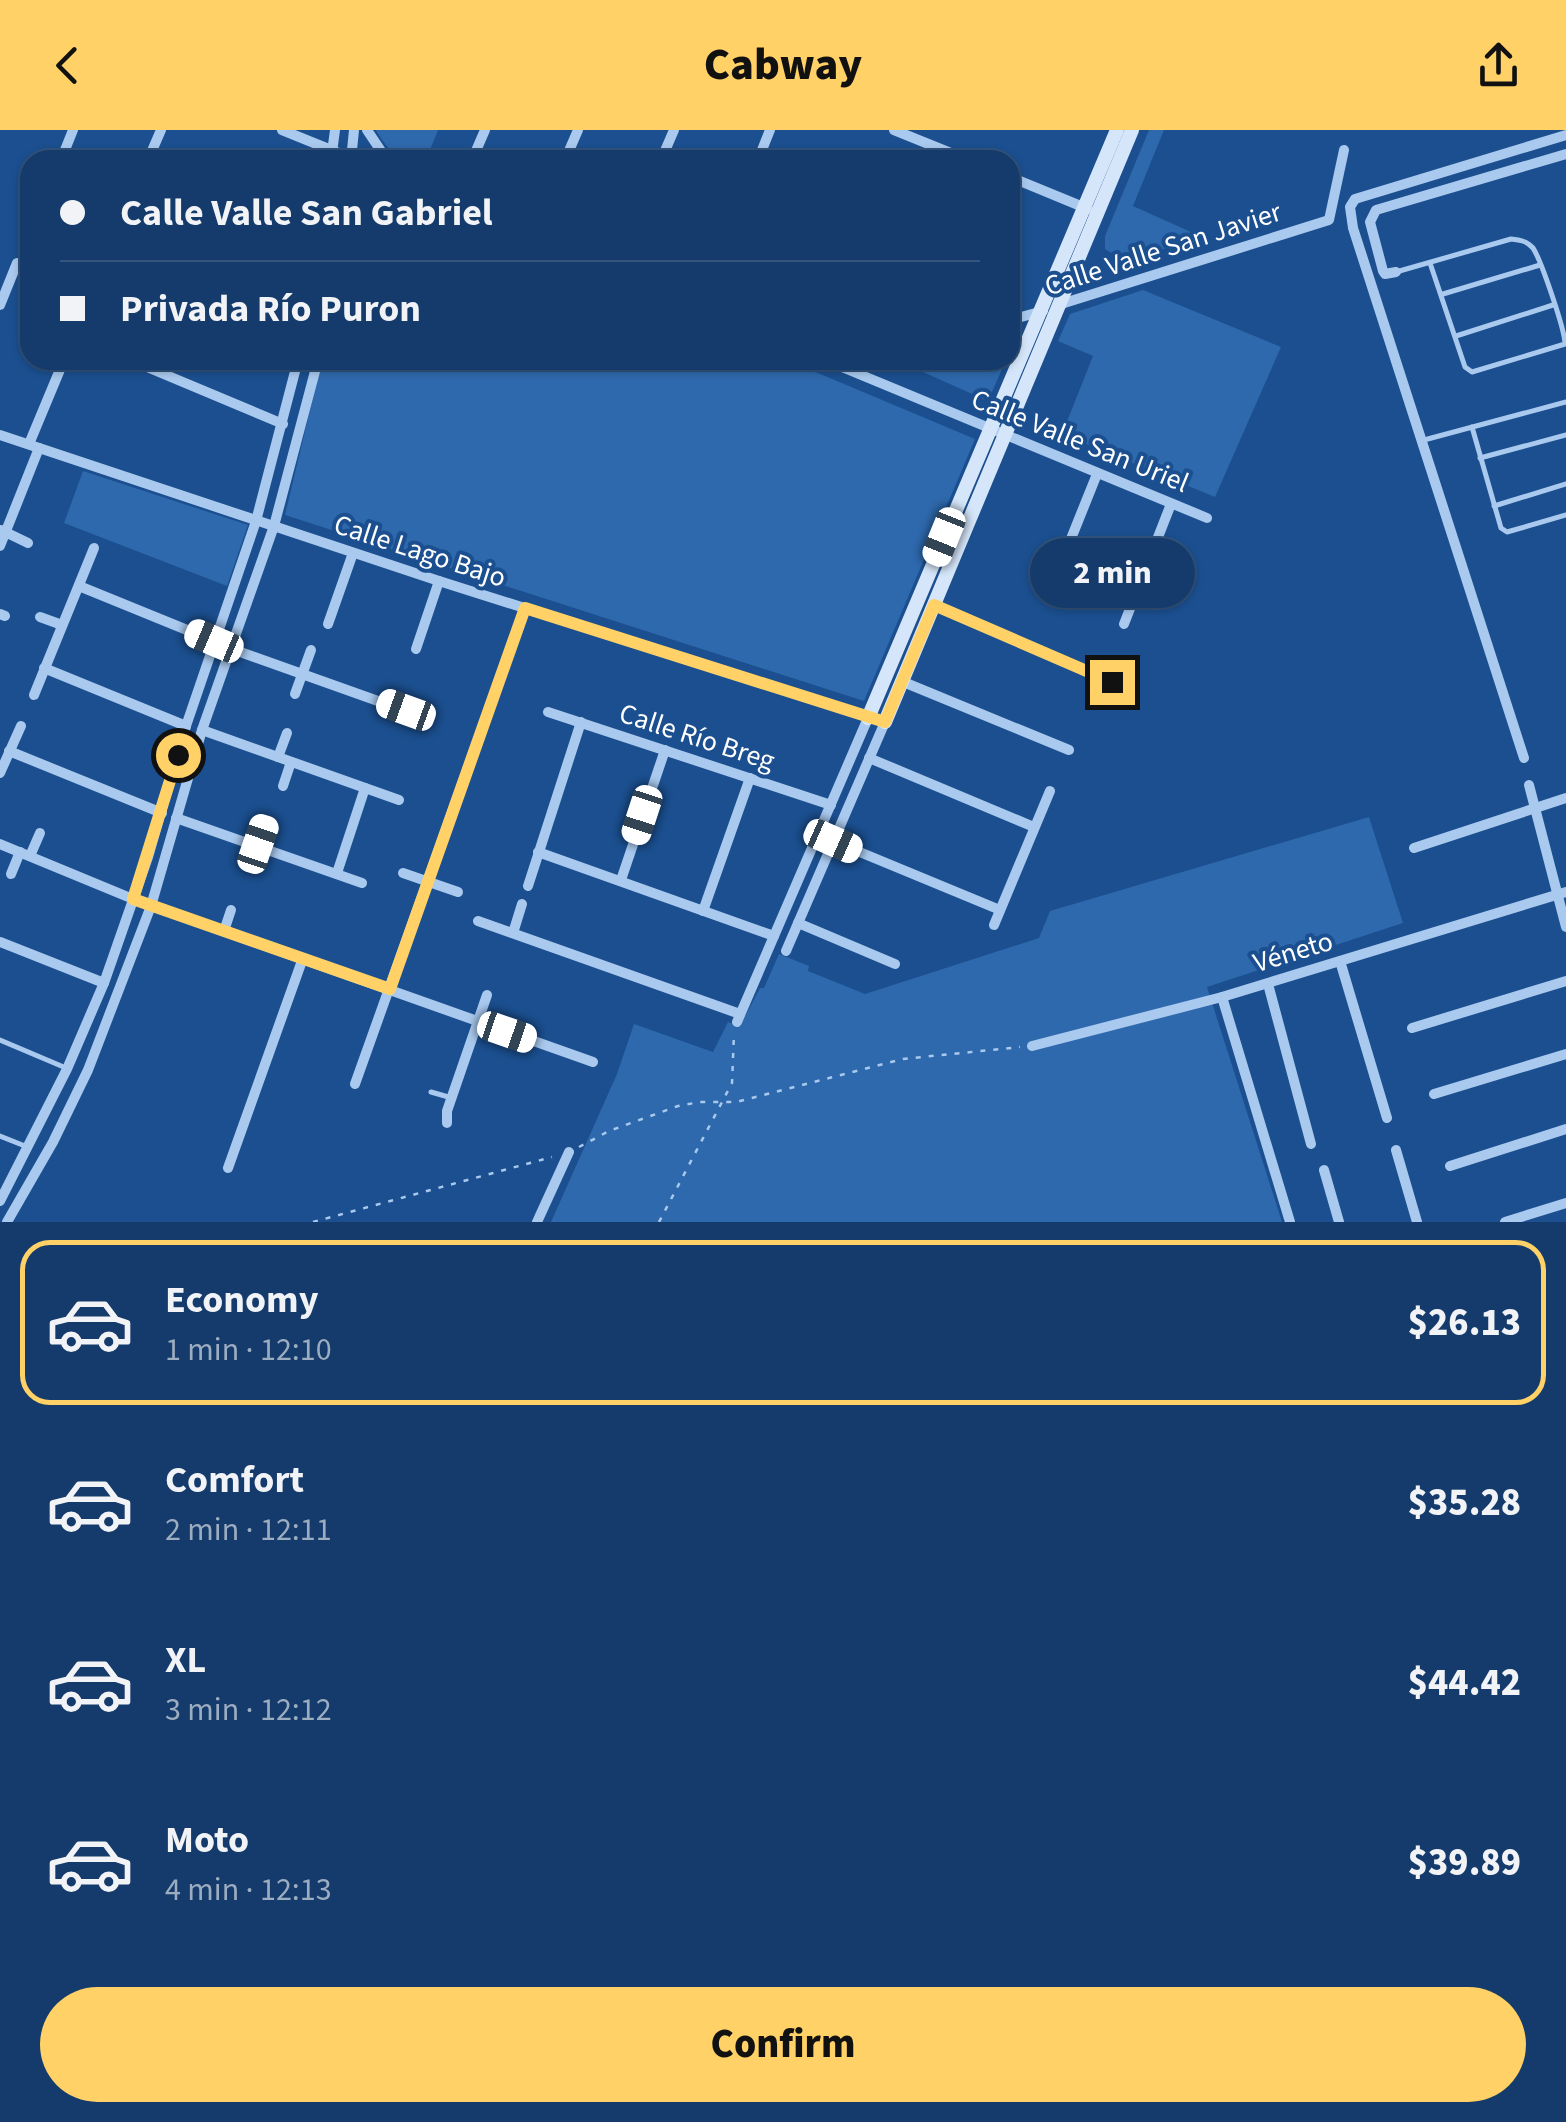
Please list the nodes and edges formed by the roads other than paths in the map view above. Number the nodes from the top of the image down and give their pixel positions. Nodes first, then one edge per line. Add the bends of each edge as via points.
1 (282, 130) edge
2 (894, 130) edge
3 (1117, 130) edge
4 (1132, 130) edge
5 (1566, 134) edge
6 (322, 150) edge
7 (943, 150) edge
8 (1344, 150) dead end
9 (1566, 154) edge
10 (1020, 181) edge
11 (1092, 210) junction
12 (17, 263) dead end
13 (1430, 263) junction
14 (1540, 265) junction
15 (1396, 272) joint
16 (1441, 294) junction
17 (1060, 304) junction
18 (0, 305) edge
19 (1553, 305) junction
20 (1039, 312) junction
21 (1020, 317) edge
22 (1455, 336) junction
23 (1020, 356) edge
24 (61, 370) edge
25 (154, 370) edge
26 (296, 370) edge
27 (315, 370) edge
28 (849, 370) edge
29 (1014, 370) edge
30 (1566, 402) edge
31 (283, 424) junction
32 (1472, 427) junction
33 (989, 429) junction
34 (0, 435) edge
35 (1566, 435) edge
36 (1005, 436) junction
37 (1422, 440) junction
38 (34, 446) junction
39 (1480, 458) junction
40 (1097, 474) junction
41 (1566, 484) edge
42 (1172, 504) junction
43 (1494, 506) junction
44 (1566, 515) edge
45 (1207, 518) dead end
46 (256, 521) junction
47 (274, 526) junction
48 (3, 531) edge
49 (28, 543) dead end
50 (0, 546) edge
51 (94, 548) dead end
52 (353, 553) junction
53 (440, 582) junction
54 (79, 586) junction
55 (1050, 591) dead end
56 (934, 605) junction
57 (525, 608) junction
58 (40, 617) dead end
59 (328, 624) dead end
60 (1124, 624) dead end
61 (62, 625) junction
62 (214, 641) junction
63 (229, 648) junction
64 (416, 648) dead end
65 (311, 650) dead end
66 (44, 668) junction
67 (302, 673) junction
68 (900, 682) junction
69 (1112, 682) dead end
70 (296, 694) dead end
71 (34, 695) dead end
72 (428, 709) dead end
73 (548, 712) dead end
74 (868, 718) junction
75 (581, 722) junction
76 (885, 722) junction
77 (21, 726) dead end
78 (186, 726) junction
79 (202, 730) junction
80 (287, 733) dead end
81 (664, 750) junction
82 (1069, 750) dead end
83 (9, 752) junction
84 (278, 757) junction
85 (869, 758) junction
86 (1524, 758) dead end
87 (292, 762) junction
88 (0, 773) edge
89 (750, 778) junction
90 (1529, 785) dead end
91 (283, 786) dead end
92 (365, 788) junction
93 (1050, 790) dead end
94 (1566, 798) edge
95 (399, 800) dead end
96 (831, 805) junction
97 (1535, 808) junction
98 (162, 813) junction
99 (176, 818) junction
100 (265, 823) dead end
101 (1034, 827) junction
102 (40, 833) dead end
103 (833, 841) junction
104 (0, 844) edge
105 (258, 844) junction
106 (1414, 848) dead end
107 (538, 852) junction
108 (25, 854) junction
109 (250, 864) dead end
110 (336, 873) junction
111 (403, 873) dead end
112 (11, 874) dead end
113 (621, 880) junction
114 (428, 881) junction
115 (362, 883) dead end
116 (528, 886) dead end
117 (458, 892) dead end
118 (1561, 894) edge
119 (133, 899) junction
120 (522, 904) dead end
121 (151, 906) junction
122 (231, 910) dead end
123 (1000, 910) junction
124 (704, 911) junction
125 (478, 921) dead end
126 (798, 922) junction
127 (994, 925) dead end
128 (1566, 928) edge
129 (224, 930) junction
130 (513, 933) junction
131 (774, 936) junction
132 (0, 942) edge
133 (786, 951) dead end
134 (303, 958) junction
135 (1340, 961) junction
136 (895, 964) dead end
137 (1566, 981) edge
138 (104, 983) junction
139 (1268, 984) junction
140 (390, 989) junction
141 (487, 995) dead end
142 (1222, 998) junction
143 (479, 1021) junction
144 (1412, 1028) dead end
145 (0, 1040) edge
146 (1032, 1046) road end
147 (1566, 1054) edge
148 (593, 1062) dead end
149 (67, 1068) junction
150 (355, 1084) dead end
151 (431, 1092) dead end
152 (1434, 1094) dead end
153 (452, 1098) junction
154 (1387, 1118) dead end
155 (446, 1123) dead end
156 (1566, 1129) edge
157 (0, 1136) edge
158 (1311, 1144) dead end
159 (28, 1148) junction
160 (1396, 1150) dead end
161 (570, 1152) road end
162 (1450, 1166) dead end
163 (228, 1168) dead end
164 (1324, 1170) dead end
165 (0, 1201) edge
166 (1566, 1203) edge
167 (6, 1222) edge
168 (537, 1222) edge
169 (1290, 1222) edge
170 (1340, 1222) edge
171 (1418, 1222) edge
172 (1505, 1222) edge

1 - 6 street
2 - 7 street
3 - 11 street
4 - 11 street
5 - 37 street via 1355,199 1350,207
8 - 17 street, Calle Valle San Javier via 1329,220
9 - 15 street via 1376,210 1370,222 1383,271
10 - 11 street
11 - 17 street
11 - 20 street
12 - 18 street
13 - 14 lane via 1511,239 1532,247
13 - 15 lane
13 - 16 lane
14 - 16 lane
14 - 19 lane
16 - 22 lane
17 - 20 street, Calle Valle San Javier
17 - 36 street
19 - 22 lane
19 - 22 lane via 1565,344 1472,372 1464,367
20 - 21 street, Calle Valle San Javier
20 - 23 street
24 - 38 street
25 - 31 street
26 - 31 street
27 - 47 street
28 - 33 street, Calle Valle San Uriel
29 - 33 street
30 - 32 lane
31 - 46 street
32 - 37 lane
32 - 39 lane
33 - 36 street, Calle Valle San Uriel
33 - 74 street
34 - 38 street, Calle Lago Bajo
35 - 39 lane
36 - 40 street, Calle Valle San Uriel
36 - 56 street
37 - 86 street
38 - 46 street, Calle Lago Bajo
38 - 48 street
39 - 43 lane
40 - 42 street, Calle Valle San Uriel
40 - 55 street
41 - 43 lane
42 - 45 street, Calle Valle San Uriel
42 - 60 street
43 - 44 lane via 1507,532
46 - 47 street, Calle Lago Bajo
46 - 62 street
47 - 52 street, Calle Lago Bajo
47 - 63 street
48 - 49 street
48 - 50 street
51 - 54 street
52 - 53 street, Calle Lago Bajo
52 - 59 street
53 - 57 street, Calle Lago Bajo
53 - 64 street
54 - 61 street
54 - 62 street
56 - 68 street
56 - 69 street
57 - 74 street, Calle Lago Bajo
57 - 114 street
58 - 61 street
61 - 66 street
62 - 78 street
63 - 67 street
63 - 79 street
65 - 67 street
66 - 71 street
66 - 78 street
67 - 70 street
67 - 72 street via 406,710
68 - 76 street
68 - 82 street
73 - 75 street, Calle Río Breg
74 - 76 street, Calle Lago Bajo
74 - 96 street
75 - 81 street, Calle Río Breg
75 - 107 street
76 - 85 street
77 - 83 street
78 - 98 street
79 - 84 street
79 - 99 street
80 - 84 street
81 - 89 street, Calle Río Breg
81 - 113 street
83 - 88 street
83 - 98 street
84 - 87 street
85 - 101 street
85 - 103 street
87 - 91 street
87 - 92 street
89 - 96 street, Calle Río Breg
89 - 124 street
90 - 97 street
92 - 95 street
92 - 110 street
93 - 101 street
94 - 97 street
96 - 131 street
97 - 106 street
97 - 118 street
98 - 119 street
99 - 105 street
99 - 121 street
100 - 105 street
101 - 123 street
102 - 108 street
103 - 123 street
103 - 126 street
104 - 108 street
105 - 109 street
105 - 110 street
107 - 113 street
107 - 116 street
108 - 112 street
108 - 119 street
110 - 115 street
111 - 114 street
113 - 124 street
114 - 117 street
114 - 140 street
118 - 128 street
118 - 135 street, Véneto
119 - 121 street
119 - 138 street
120 - 130 street
121 - 129 street
121 - 167 street via 88,1070
122 - 129 street
123 - 127 street
124 - 131 street
125 - 130 street
126 - 133 street
126 - 136 street
129 - 134 street
130 - 131 street via 739,1018
132 - 138 street
134 - 140 street
134 - 163 street
135 - 139 street, Véneto
135 - 154 street
137 - 144 street
138 - 149 street
139 - 142 street, Véneto
139 - 158 street
140 - 143 street
140 - 150 street
141 - 143 street
142 - 146 street, Véneto
142 - 169 street
143 - 148 street
143 - 153 street
145 - 149 lane
147 - 152 street
149 - 159 street
151 - 153 lane
153 - 155 street
156 - 162 street
157 - 159 lane
159 - 165 street
160 - 171 street
161 - 168 street
164 - 170 street
166 - 172 street

